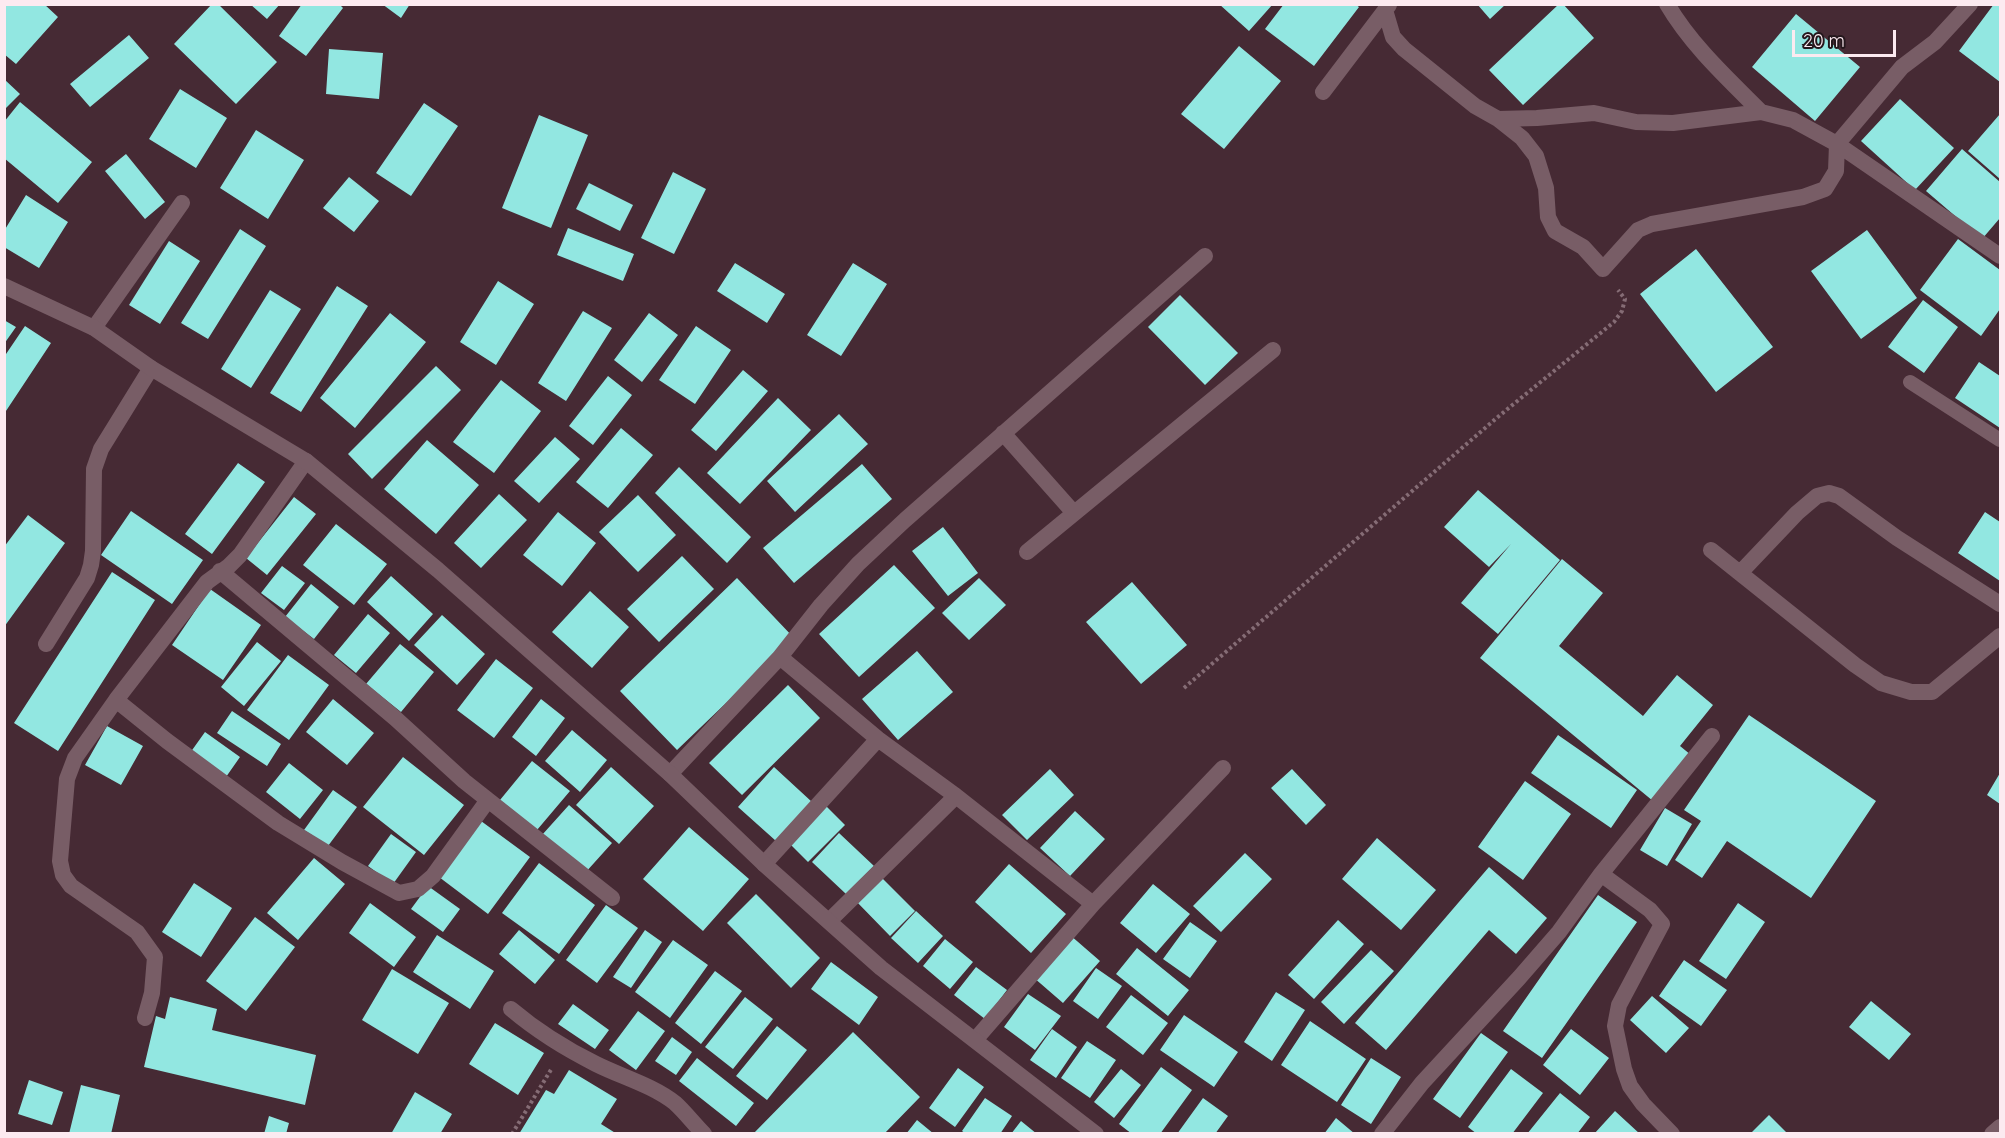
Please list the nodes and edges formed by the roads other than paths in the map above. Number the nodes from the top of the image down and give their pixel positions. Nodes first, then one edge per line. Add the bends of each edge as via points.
1 (1667, 4) edge
2 (1970, 4) edge
3 (1387, 7) edge
4 (1323, 92) dead end
5 (1761, 112) junction
6 (1498, 119) junction
7 (1837, 144) junction
8 (182, 203) dead end
9 (1205, 256) dead end
10 (2001, 256) edge
11 (4, 286) edge
12 (94, 328) junction
13 (1273, 350) dead end
14 (151, 368) junction
15 (1910, 382) dead end
16 (1003, 433) junction
17 (2001, 440) edge
18 (306, 461) junction
19 (1074, 513) junction
20 (1712, 550) dead end
21 (1027, 552) dead end
22 (220, 572) junction
23 (1740, 573) junction
24 (2001, 604) edge
25 (2001, 636) edge
26 (46, 644) dead end
27 (780, 657) junction
28 (116, 700) junction
29 (1712, 736) dead end
30 (878, 738) junction
31 (1223, 768) dead end
32 (670, 774) junction
33 (957, 796) junction
34 (488, 800) junction
35 (764, 864) junction
36 (1601, 874) junction
37 (612, 898) dead end
38 (1093, 904) junction
39 (829, 921) junction
40 (510, 1009) dead end
41 (145, 1018) dead end
42 (975, 1040) junction
43 (2001, 1127) edge
44 (704, 1134) edge
45 (1096, 1134) edge
46 (1382, 1134) edge
47 (1672, 1134) edge
48 (1992, 1134) edge

1 - 5 street via 1680,26
2 - 7 street via 1935,42 1902,67
3 - 4 street
3 - 6 street via 1393,37 1404,49 1475,106
5 - 6 street via 1673,123 1636,122 1594,113
5 - 7 street via 1793,120
6 - 7 street via 1522,138 1536,156 1546,188 1548,218 1555,231 1582,247 1603,269 1638,230 1652,224 1803,197 1825,189 1836,171
7 - 10 street
8 - 12 street
9 - 16 street
11 - 12 street
12 - 14 street
13 - 19 street
14 - 18 street
14 - 26 street via 101,448 94,470 92,565
15 - 17 lane
16 - 19 street
16 - 27 street via 858,564
18 - 22 street via 240,555
18 - 32 street via 430,563
19 - 21 street
20 - 23 street
22 - 28 street via 207,582
22 - 34 street
23 - 24 street via 1797,513 1817,496 1828,493 1839,496
23 - 25 street via 1855,665 1881,683 1911,692 1932,692
27 - 30 street
27 - 32 street
28 - 34 street via 278,824 399,892 418,889 433,876
28 - 41 street via 75,758 67,779 60,861 71,886 137,932 155,957
29 - 36 street
30 - 33 street
30 - 35 street
31 - 38 street
32 - 35 street
33 - 38 street
33 - 39 street
34 - 37 street
35 - 39 street
36 - 46 street via 1559,932 1422,1083
36 - 47 street via 1650,910 1662,924 1619,1005 1615,1026 1630,1086
38 - 42 street
39 - 42 street via 881,968
40 - 44 street via 564,1046 675,1103
42 - 45 street
43 - 48 street

